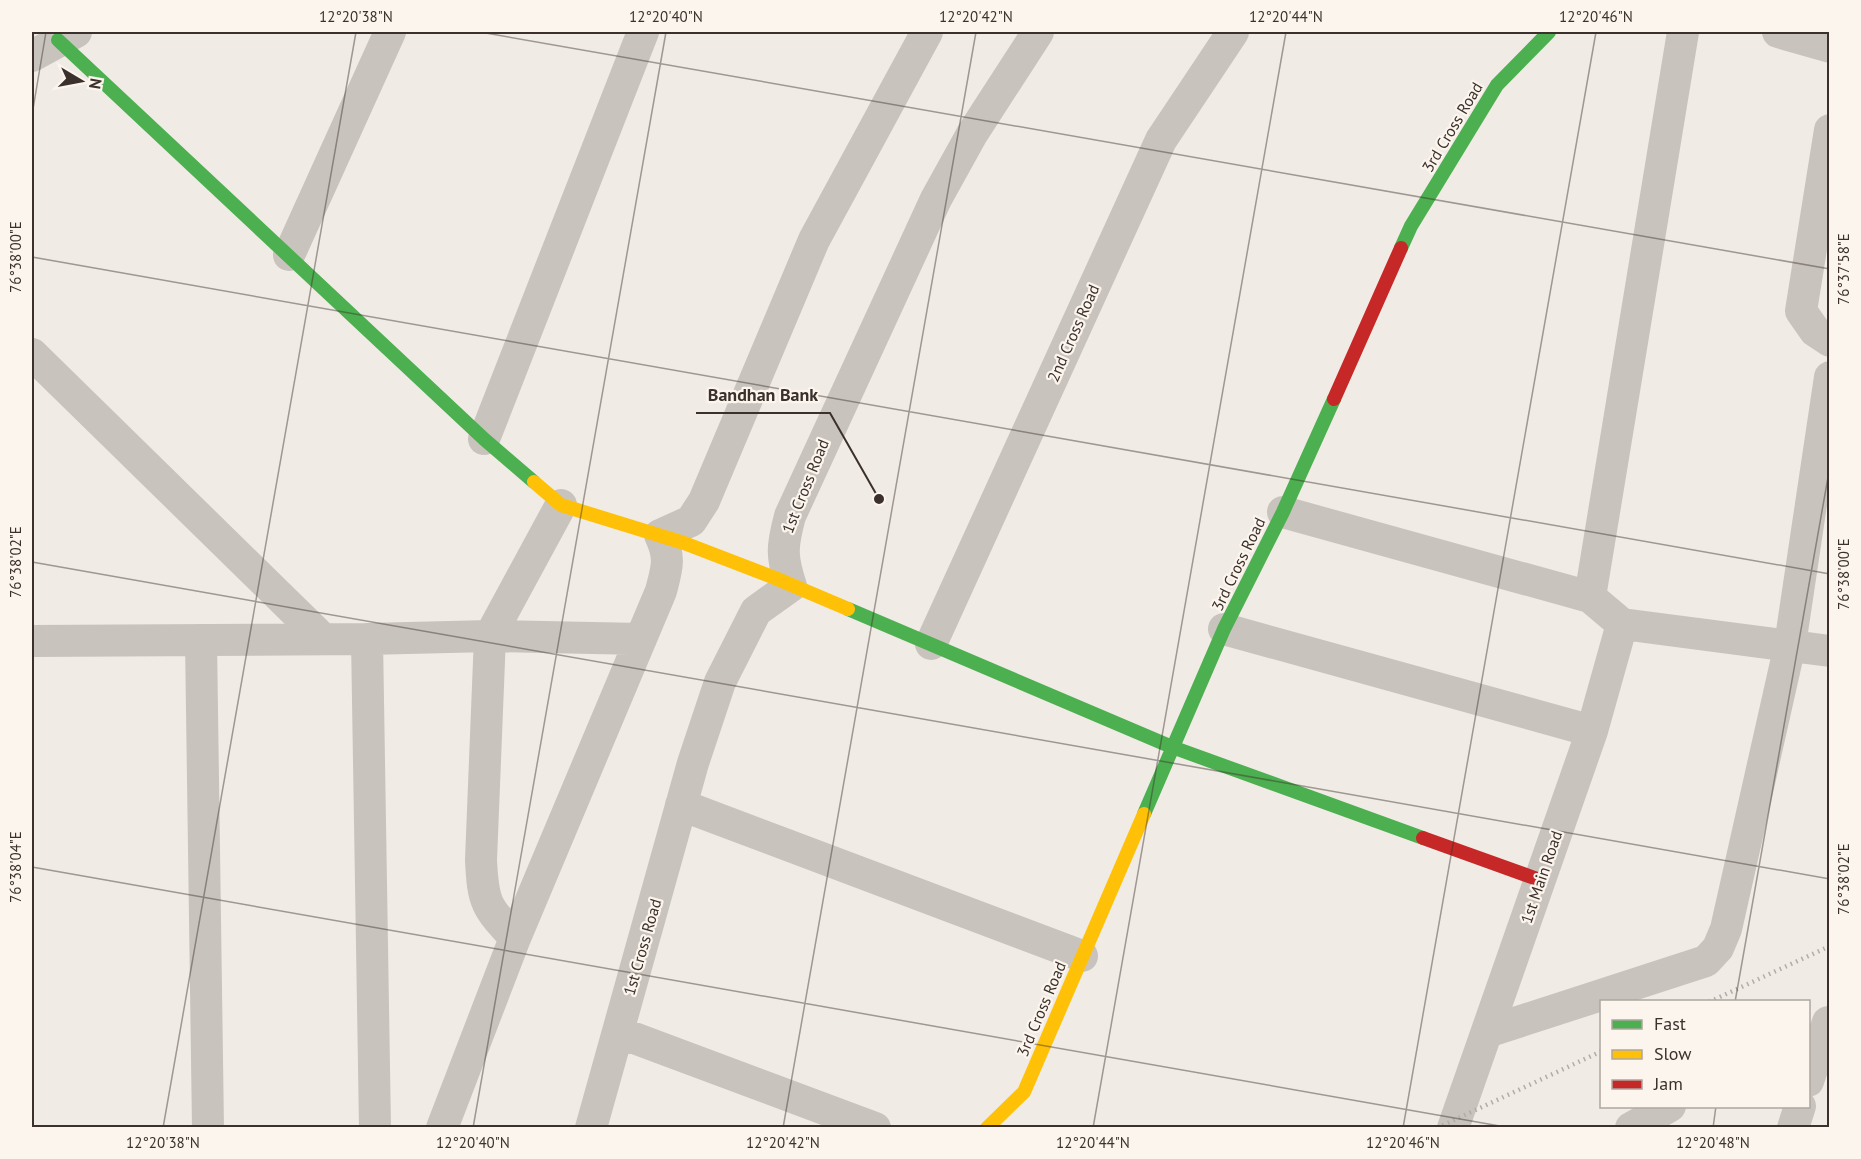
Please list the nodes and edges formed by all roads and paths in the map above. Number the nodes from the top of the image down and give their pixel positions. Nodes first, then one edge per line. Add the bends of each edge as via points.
1 (390, 32) edge
2 (643, 32) edge
3 (927, 32) edge
4 (1038, 32) edge
5 (1233, 32) edge
6 (1549, 32) edge
7 (1683, 32) edge
8 (1778, 32) edge
9 (67, 36) edge
10 (1830, 47) edge
11 (32, 56) edge
12 (1830, 130) edge
13 (290, 255) junction
14 (1830, 340) edge
15 (32, 354) edge
16 (1830, 377) edge
17 (484, 439) junction
18 (561, 504) junction
19 (1283, 512) junction
20 (672, 539) junction
21 (783, 582) junction
22 (1590, 597) junction
23 (1622, 624) junction
24 (1224, 629) junction
25 (490, 636) junction
26 (322, 638) junction
27 (367, 639) junction
28 (641, 639) junction
29 (201, 640) junction
30 (32, 641) edge
31 (931, 644) junction
32 (1790, 645) junction
33 (1830, 651) edge
34 (1592, 731) junction
35 (1172, 747) junction
36 (681, 805) junction
37 (1540, 880) junction
38 (515, 938) junction
39 (1082, 956) junction
40 (1822, 1025) edge
41 (618, 1032) junction
42 (1487, 1032) junction
43 (1810, 1077) edge
44 (1668, 1108) edge
45 (1800, 1108) edge
46 (208, 1128) edge
47 (375, 1128) edge
48 (442, 1128) edge
49 (591, 1128) edge
50 (875, 1128) edge
51 (987, 1128) edge
52 (1454, 1128) edge
53 (1631, 1128) edge
54 (1793, 1128) edge

1 - 13 street
2 - 17 street
3 - 20 street via 814,240 704,501
4 - 21 street, 1st Cross Road via 972,134 936,199 790,516 783,542
5 - 31 street, 2nd Cross Road via 1161,140
6 - 19 street, 3rd Cross Road via 1497,85 1411,226
7 - 22 street
8 - 10 street
9 - 11 street
9 - 13 street
12 - 14 street via 1801,311 1815,331
13 - 17 street
15 - 26 street
16 - 32 street
17 - 18 street
18 - 20 street
18 - 25 street
19 - 22 street
19 - 24 street, 3rd Cross Road
20 - 21 street
20 - 28 street via 661,591
21 - 31 street
21 - 36 street, 1st Cross Road via 756,611 720,682
22 - 23 street
23 - 32 street
23 - 34 street, 1st Main Road
24 - 34 street
24 - 35 street, 3rd Cross Road
25 - 27 street
25 - 28 street
25 - 38 street via 482,892 492,913
26 - 27 street
26 - 29 street
27 - 47 street
28 - 38 street
29 - 30 street
29 - 46 street
31 - 35 street
32 - 33 street
32 - 42 street via 1726,929 1718,948 1706,961
34 - 37 street, 1st Main Road
35 - 37 street
35 - 39 street, 3rd Cross Road
36 - 39 street
36 - 41 street, 1st Cross Road
37 - 42 street, 1st Main Road
38 - 48 street
39 - 51 street, 3rd Cross Road via 1023,1092
40 - 43 street
41 - 49 street, 1st Cross Road
41 - 50 street
42 - 52 street, 1st Main Road
44 - 53 street
45 - 54 street

